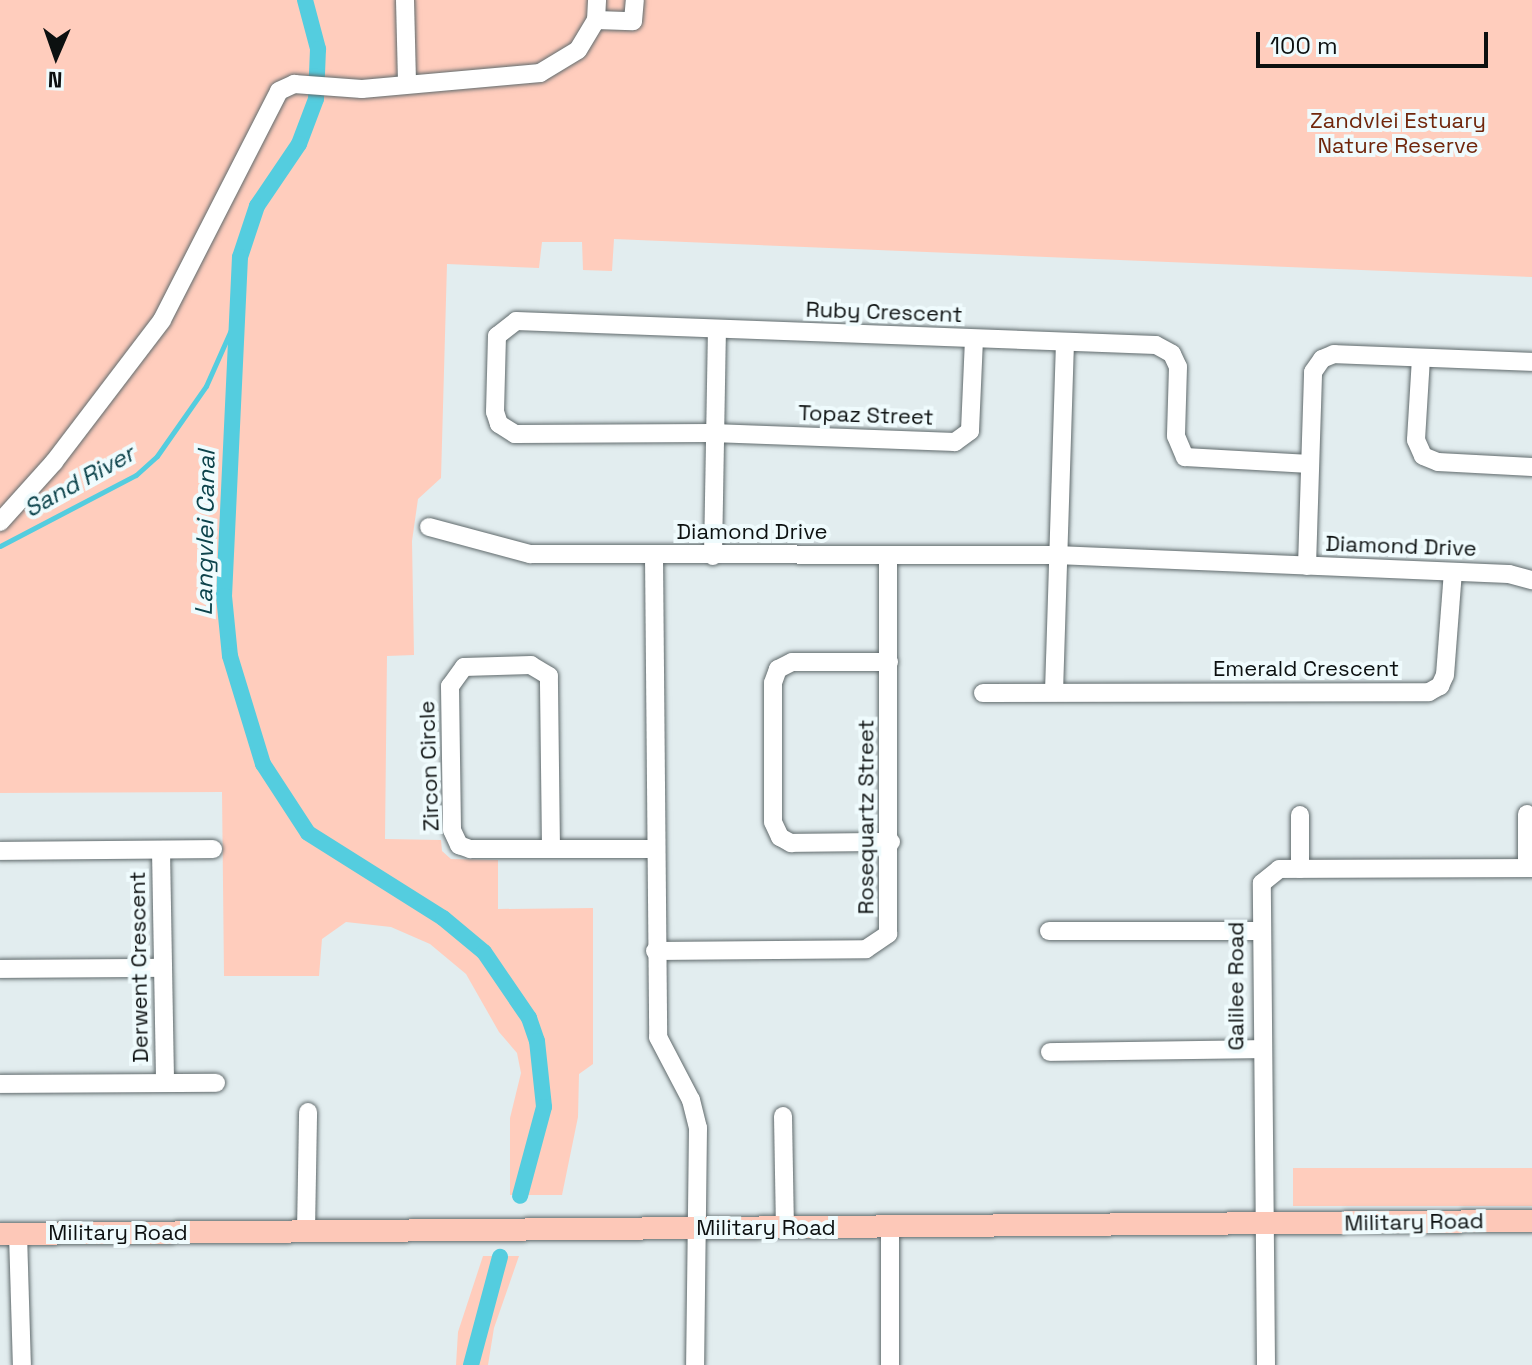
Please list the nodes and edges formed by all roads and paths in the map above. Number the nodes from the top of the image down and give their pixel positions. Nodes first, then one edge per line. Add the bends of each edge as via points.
1 (405, 0) edge
2 (597, 0) edge
3 (635, 0) edge
4 (596, 20) junction
5 (407, 84) junction
6 (717, 329) junction
7 (974, 339) junction
8 (1065, 343) junction
9 (1421, 358) junction
10 (1532, 362) edge
11 (712, 433) junction
12 (1310, 464) junction
13 (1532, 467) edge
14 (0, 522) edge
15 (429, 527) dead end
16 (654, 555) junction
17 (1056, 555) junction
18 (713, 556) junction
19 (888, 556) junction
20 (1307, 566) junction
21 (1453, 572) junction
22 (1532, 580) edge
23 (889, 662) junction
24 (1054, 692) junction
25 (983, 693) dead end
26 (1527, 814) dead end
27 (1300, 815) dead end
28 (891, 842) junction
29 (213, 849) dead end
30 (551, 849) junction
31 (654, 849) junction
32 (161, 850) junction
33 (0, 851) edge
34 (1530, 868) edge
35 (1300, 869) junction
36 (1049, 931) dead end
37 (1260, 931) junction
38 (655, 951) junction
39 (163, 968) junction
40 (0, 969) edge
41 (1260, 1049) junction
42 (1050, 1052) dead end
43 (165, 1082) junction
44 (216, 1083) dead end
45 (0, 1084) edge
46 (308, 1112) dead end
47 (783, 1116) dead end
48 (1532, 1221) edge
49 (1262, 1224) junction
50 (890, 1227) junction
51 (697, 1228) junction
52 (785, 1228) junction
53 (306, 1231) junction
54 (9, 1234) edge
55 (22, 1365) edge
56 (695, 1365) edge
57 (890, 1365) edge
58 (1266, 1365) edge

1 - 5 street
2 - 4 street
3 - 4 street via 633,21
4 - 5 street via 578,50 552,69
5 - 14 street via 288,85 274,96 224,206 162,320 54,462
6 - 7 street, Ruby Crescent
6 - 11 street
6 - 11 street, Ruby Crescent via 516,321 505,325 496,341 495,412 511,434
7 - 8 street, Ruby Crescent
7 - 11 street, Topaz Street via 970,431 959,441
8 - 12 street, Ruby Crescent via 1156,345 1172,354 1178,372 1177,445 1188,458
8 - 17 street
9 - 10 street
9 - 12 street via 1334,354 1316,364
9 - 13 street via 1416,440 1423,456 1438,462
11 - 18 street
12 - 20 street
15 - 16 street via 530,554
16 - 18 street, Diamond Drive
16 - 31 street, Diamond Drive
17 - 19 street, Diamond Drive
17 - 20 street, Diamond Drive
17 - 24 street
18 - 19 street, Diamond Drive
19 - 23 street, Rosequartz Street
20 - 21 street, Diamond Drive
21 - 22 street, Diamond Drive
21 - 24 street, Emerald Crescent via 1445,675 1429,692
23 - 28 street, Rosequartz Street
23 - 28 street via 792,662 778,669 773,683 773,822 780,837 791,843
24 - 25 street, Emerald Crescent
26 - 34 street
27 - 35 street
28 - 38 street, Rosequartz Street via 891,925 876,946
29 - 32 street, Derwent Crescent
30 - 30 street, Zircon Circle via 470,849 455,840 450,686 464,667 531,665 549,676
30 - 31 street, Zircon Circle
31 - 38 street, Diamond Drive
32 - 33 street, Derwent Crescent
32 - 39 street, Derwent Crescent
34 - 35 street, Galilee Road
35 - 37 street, Galilee Road via 1279,869 1262,883
36 - 37 street
37 - 41 street, Galilee Road
38 - 51 street, Diamond Drive via 658,1037 691,1100 698,1128
39 - 40 street
39 - 43 street, Derwent Crescent
41 - 42 street
41 - 49 street, Galilee Road
43 - 44 street, Derwent Crescent
43 - 45 street, Derwent Crescent
46 - 53 street
47 - 52 street
48 - 49 main road, Military Road
49 - 50 main road, Military Road
49 - 58 street, Galilee Road
50 - 52 main road, Military Road
50 - 57 street
51 - 52 main road, Military Road
51 - 53 main road, Military Road
51 - 56 street, Diamond Drive
53 - 54 main road, Military Road
54 - 55 street

